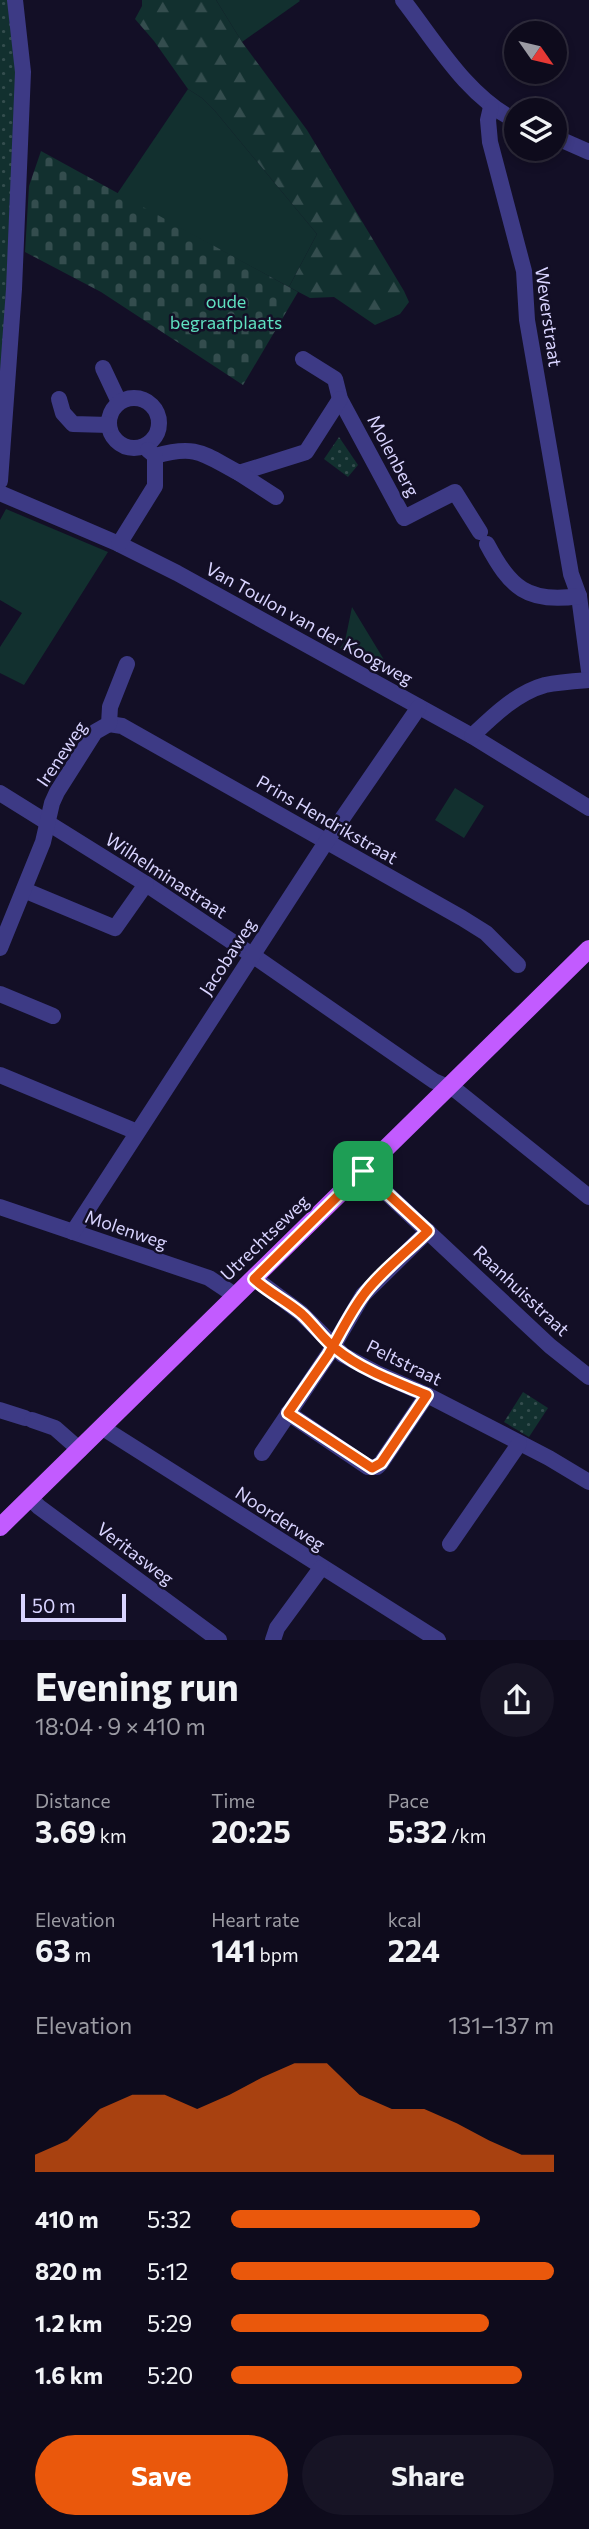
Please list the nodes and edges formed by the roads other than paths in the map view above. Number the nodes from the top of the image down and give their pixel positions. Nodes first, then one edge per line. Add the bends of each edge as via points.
1 (15, 0) edge
2 (403, 0) edge
3 (491, 107) junction
4 (504, 114) edge
5 (567, 142) edge
6 (589, 152) edge
7 (303, 359) dead end
8 (103, 368) dead end
9 (60, 399) dead end
10 (340, 399) junction
11 (119, 402) junction
12 (109, 425) junction
13 (149, 451) junction
14 (239, 473) junction
15 (0, 481) edge
16 (0, 493) edge
17 (276, 497) dead end
18 (119, 544) junction
19 (584, 598) edge
20 (127, 664) dead end
21 (589, 671) edge
22 (589, 680) edge
23 (419, 707) junction
24 (109, 724) junction
25 (472, 736) junction
26 (0, 793) edge
27 (589, 808) edge
28 (48, 824) junction
29 (326, 842) junction
30 (145, 884) junction
31 (24, 890) junction
32 (0, 948) edge
33 (589, 949) edge
34 (252, 955) junction
35 (518, 965) dead end
36 (0, 994) edge
37 (53, 1016) dead end
38 (0, 1075) edge
39 (448, 1087) junction
40 (136, 1132) junction
41 (363, 1171) junction
42 (589, 1197) edge
43 (0, 1207) edge
44 (428, 1231) junction
45 (73, 1232) junction
46 (254, 1279) junction
47 (236, 1296) junction
48 (333, 1347) junction
49 (589, 1377) edge
50 (427, 1395) junction
51 (0, 1410) edge
52 (288, 1413) junction
53 (103, 1428) junction
54 (519, 1444) junction
55 (80, 1450) junction
56 (262, 1453) dead end
57 (589, 1482) edge
58 (30, 1498) junction
59 (0, 1528) edge
60 (450, 1544) dead end
61 (321, 1568) junction
62 (219, 1640) edge
63 (273, 1640) edge
64 (438, 1640) edge

1 - 15 street via 23,72
2 - 3 street via 456,72
3 - 4 street
3 - 19 street, Weverstraat via 490,142 524,271 530,341 571,573
5 - 6 street
7 - 10 street, Molenberg via 335,379
8 - 11 street
9 - 12 street via 63,413 73,424
10 - 14 street via 306,452
10 - 19 street, Molenberg via 404,518 455,492 502,571 518,586 544,598
11 - 12 street
11 - 13 street via 144,399 157,411 156,435
12 - 13 street via 121,444
13 - 14 street via 194,450
13 - 18 street via 155,486
14 - 17 street
16 - 18 street, Van Toulon van der Koogweg
18 - 23 street, Van Toulon van der Koogweg
19 - 21 street, Weverstraat
20 - 24 street, Ireneweg via 110,707
22 - 25 street via 543,686 521,696
23 - 25 street, Van Toulon van der Koogweg
23 - 29 street, Jacobaweg
24 - 28 street, Ireneweg via 95,732 57,792
24 - 29 street, Prins Hendrikstraat via 122,726
25 - 27 street, Van Toulon van der Koogweg
26 - 28 street, Wilhelminastraat
28 - 30 street, Wilhelminastraat
28 - 31 street, Ireneweg
29 - 34 street, Jacobaweg
29 - 35 street, Prins Hendrikstraat via 486,933
30 - 31 street via 115,928
30 - 34 street, Wilhelminastraat
31 - 32 street, Ireneweg
33 - 39 main road, Utrechtseweg
34 - 39 street, Wilhelminastraat
34 - 40 street, Jacobaweg
36 - 37 street
38 - 40 street
39 - 41 main road, Utrechtseweg
39 - 42 street, Wilhelminastraat
40 - 45 street, Jacobaweg
41 - 44 street, Raanhuisstraat
41 - 46 main road, Utrechtseweg
43 - 45 street, Molenweg
44 - 48 street via 363,1295
44 - 49 street, Raanhuisstraat
45 - 47 street, Molenweg via 209,1278
46 - 47 main road, Utrechtseweg
46 - 48 street, Peltstraat via 301,1313
47 - 53 main road, Utrechtseweg
48 - 50 street, Peltstraat
48 - 52 street
50 - 52 street via 381,1463 372,1468
50 - 54 street, Peltstraat
51 - 55 street via 55,1428
52 - 56 street
53 - 55 main road, Utrechtseweg
53 - 61 street, Noorderweg
54 - 57 street, Peltstraat
54 - 60 street
55 - 58 main road, Utrechtseweg
58 - 59 main road, Utrechtseweg
58 - 62 street, Veritasweg
61 - 63 street
61 - 64 street, Noorderweg

